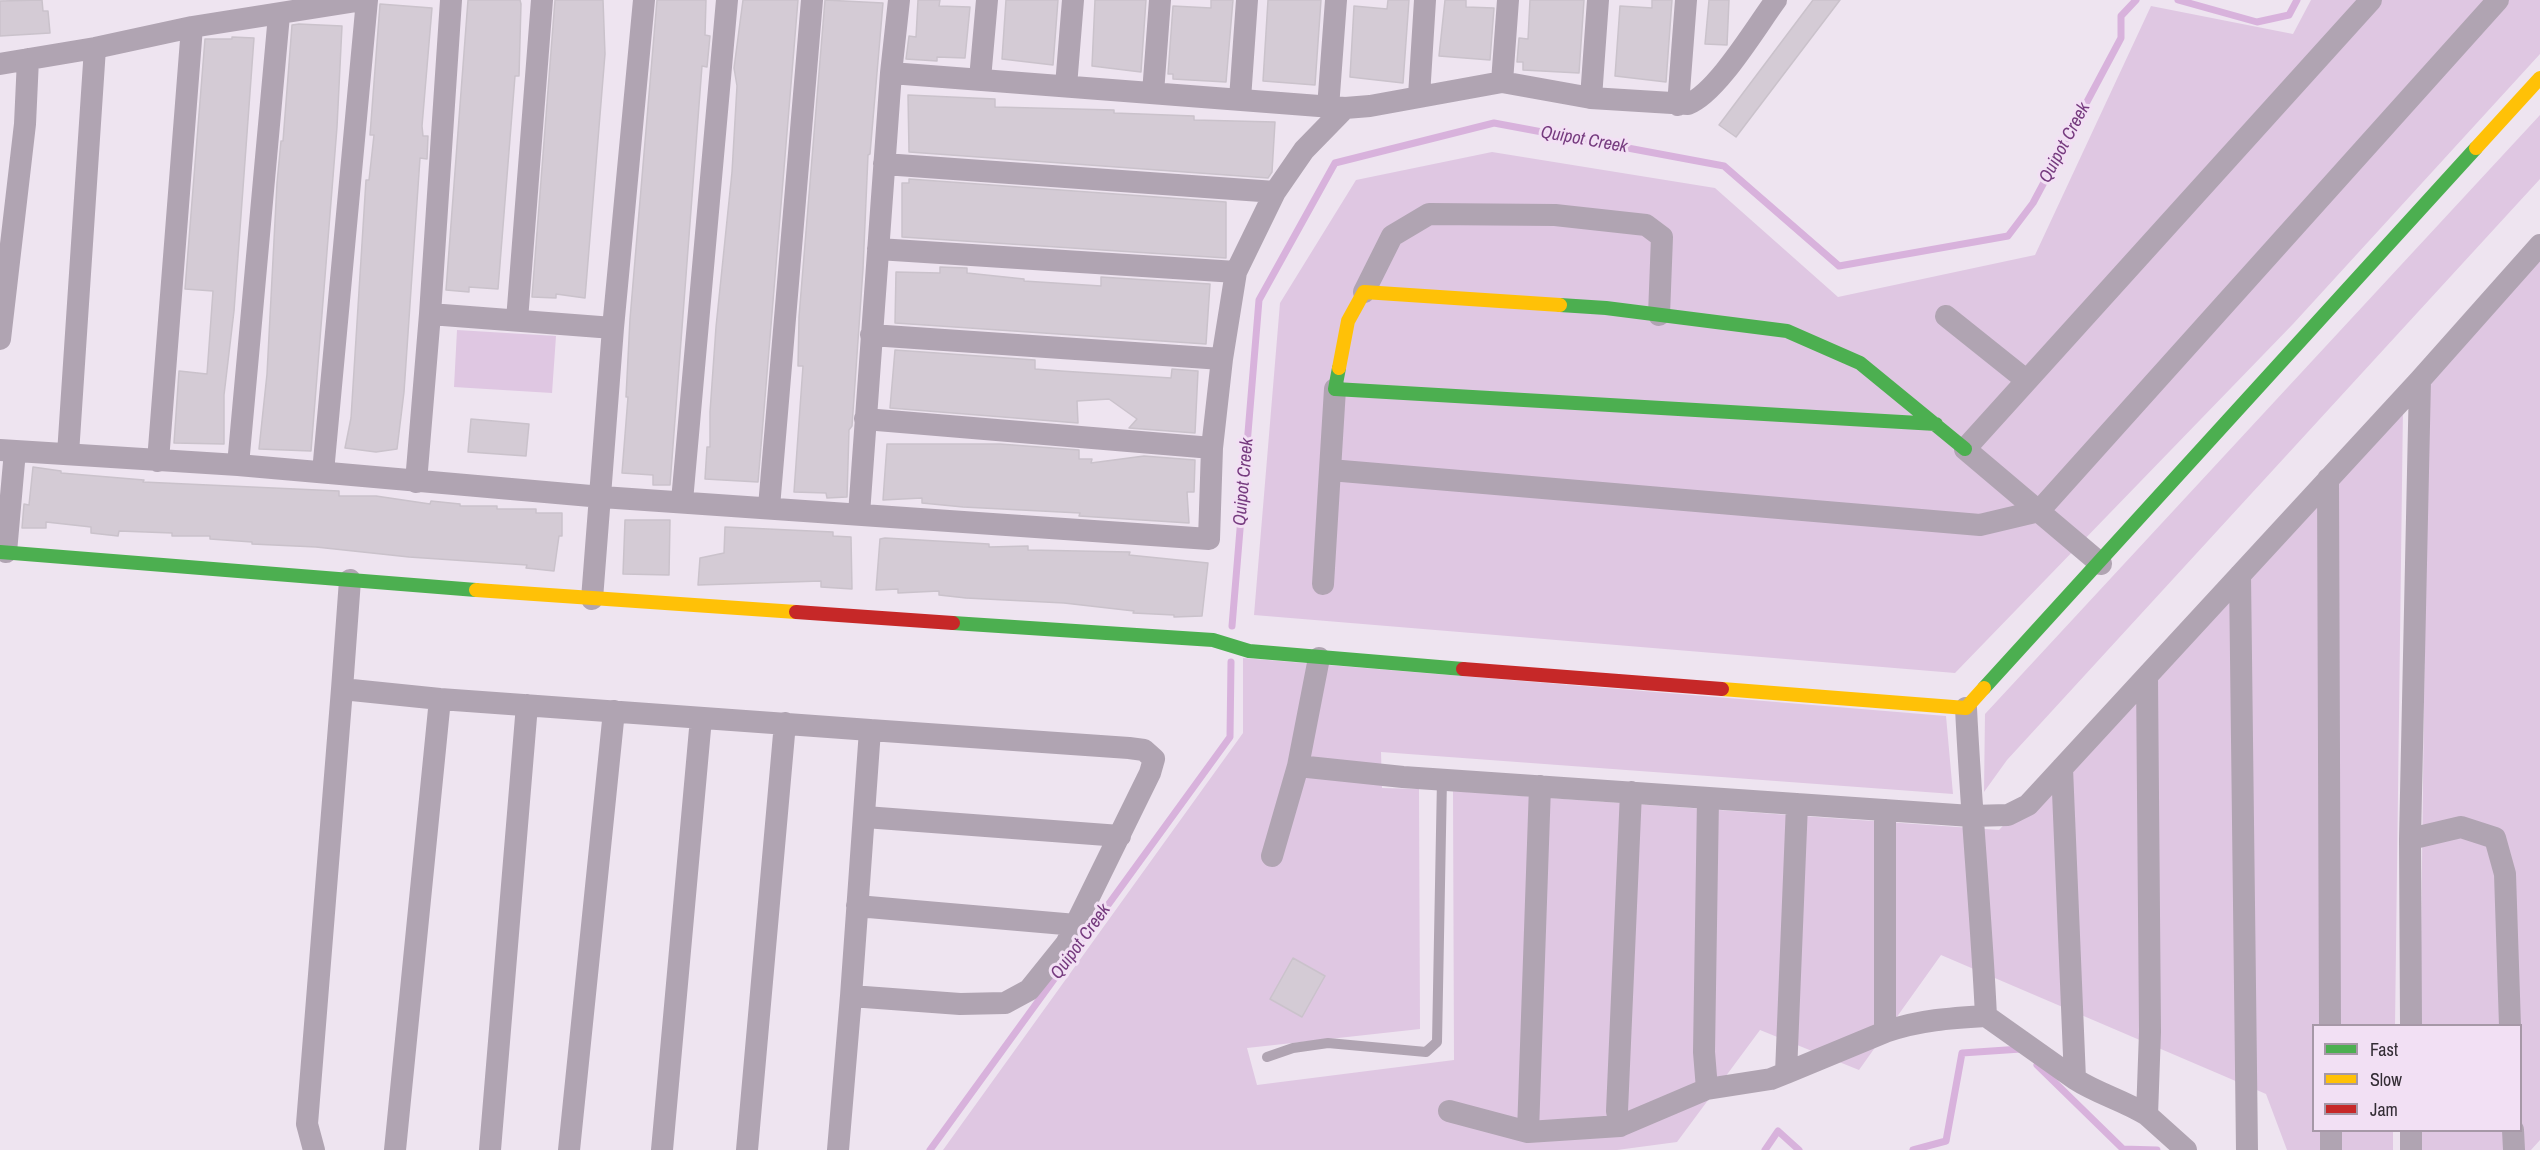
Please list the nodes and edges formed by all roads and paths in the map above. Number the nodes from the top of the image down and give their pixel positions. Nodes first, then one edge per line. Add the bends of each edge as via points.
1 (365, 0) edge
2 (451, 0) edge
3 (542, 0) edge
4 (644, 0) edge
5 (727, 0) edge
6 (812, 0) edge
7 (899, 0) edge
8 (987, 0) edge
9 (1073, 0) edge
10 (1160, 0) edge
11 (1247, 0) edge
12 (1336, 0) edge
13 (1425, 0) edge
14 (1508, 0) edge
15 (1598, 0) edge
16 (1686, 0) edge
17 (1776, 0) edge
18 (2371, 0) edge
19 (2498, 0) edge
20 (279, 15) junction
21 (192, 27) junction
22 (95, 48) junction
23 (28, 59) junction
24 (0, 64) edge
25 (891, 73) junction
26 (2540, 78) edge
27 (980, 80) junction
28 (1502, 82) junction
29 (1066, 86) junction
30 (1153, 93) junction
31 (1419, 96) junction
32 (1591, 98) junction
33 (1240, 99) junction
34 (1678, 105) junction
35 (1336, 108) junction
36 (884, 164) junction
37 (1275, 192) junction
38 (2540, 245) edge
39 (878, 249) junction
40 (1236, 272) junction
41 (1364, 292) junction
42 (430, 314) junction
43 (1659, 315) junction
44 (1946, 316) dead end
45 (517, 320) junction
46 (613, 328) junction
47 (871, 335) junction
48 (0, 339) edge
49 (1222, 359) junction
50 (2026, 380) junction
51 (2420, 380) junction
52 (1335, 389) junction
53 (865, 419) junction
54 (1936, 424) junction
55 (1212, 448) junction
56 (1965, 449) junction
57 (8, 451) edge
58 (68, 454) junction
59 (158, 462) junction
60 (238, 465) junction
61 (1330, 470) junction
62 (323, 472) junction
63 (2328, 479) junction
64 (416, 482) junction
65 (602, 497) junction
66 (682, 501) junction
67 (769, 507) junction
68 (2039, 511) junction
69 (859, 514) junction
70 (3, 552) edge
71 (2100, 564) junction
72 (2240, 575) junction
73 (350, 580) junction
74 (1323, 584) dead end
75 (592, 599) junction
76 (1319, 658) junction
77 (2147, 676) junction
78 (342, 688) junction
79 (440, 699) junction
80 (527, 705) junction
81 (1966, 708) junction
82 (615, 711) junction
83 (701, 718) junction
84 (786, 723) junction
85 (870, 730) junction
86 (1298, 766) junction
87 (2062, 768) junction
88 (1442, 779) junction
89 (1539, 786) junction
90 (1631, 792) junction
91 (1708, 798) junction
92 (1797, 804) junction
93 (1885, 810) junction
94 (1971, 816) junction
95 (865, 817) junction
96 (1120, 836) junction
97 (2410, 839) junction
98 (1272, 856) dead end
99 (857, 906) junction
100 (1076, 925) junction
101 (851, 996) junction
102 (1986, 1016) junction
103 (2330, 1024) edge
104 (2411, 1024) edge
105 (2510, 1024) edge
106 (1885, 1032) junction
107 (1267, 1057) dead end
108 (1786, 1073) junction
109 (2075, 1079) junction
110 (1707, 1089) junction
111 (1449, 1111) dead end
112 (2146, 1115) junction
113 (1620, 1126) junction
114 (1528, 1132) junction
115 (2331, 1132) edge
116 (2411, 1132) edge
117 (2513, 1132) edge
118 (314, 1150) edge
119 (394, 1150) edge
120 (490, 1150) edge
121 (569, 1150) edge
122 (662, 1150) edge
123 (747, 1150) edge
124 (838, 1150) edge
125 (2186, 1150) edge
126 (2247, 1150) edge
127 (2331, 1150) edge
128 (2411, 1150) edge
129 (2514, 1150) edge

1 - 20 street
1 - 62 street
2 - 42 street
3 - 45 street
4 - 46 street
5 - 66 street
6 - 67 street
7 - 25 street
8 - 27 street
9 - 29 street
10 - 30 street
11 - 33 street
12 - 35 street
13 - 31 street
14 - 28 street
15 - 32 street
16 - 34 street
17 - 34 street via 1706,94 1697,101
18 - 50 street
19 - 68 street
20 - 21 street
20 - 60 street
21 - 22 street
21 - 59 street
22 - 23 street
22 - 58 street
23 - 24 street
23 - 48 street via 25,124
25 - 27 street
25 - 36 street
26 - 71 street
27 - 29 street
28 - 31 street
28 - 32 street
29 - 30 street
30 - 33 street
31 - 35 street
32 - 34 street
33 - 35 street
35 - 37 street
36 - 37 street
36 - 39 street
37 - 40 street
38 - 51 street
39 - 40 street
39 - 47 street
40 - 49 street
41 - 43 street
41 - 43 street via 1392,236 1429,214 1555,215 1646,225 1662,237
41 - 52 street via 1348,321
42 - 45 street
42 - 64 street
43 - 54 street via 1787,331 1860,363
44 - 50 street
45 - 46 street
46 - 65 street
47 - 49 street
47 - 53 street
49 - 55 street
50 - 56 street
51 - 63 street
51 - 97 street
52 - 54 street
52 - 61 street
53 - 55 street
53 - 69 street
54 - 56 street
55 - 69 street via 1209,539
56 - 68 street
57 - 58 street
57 - 70 street
58 - 59 street
59 - 60 street
60 - 62 street
61 - 68 street via 1980,525
61 - 74 street
62 - 64 street
63 - 72 street
63 - 103 street
64 - 65 street
65 - 66 street
65 - 75 street
66 - 67 street
67 - 69 street
68 - 71 street
70 - 73 street
71 - 81 street
72 - 77 street
72 - 126 street
73 - 75 street
73 - 78 street
75 - 76 street via 1213,640 1249,651
76 - 81 street
76 - 86 street
77 - 87 street
77 - 112 street via 2150,1032
78 - 79 street
78 - 118 street via 308,1124
79 - 80 street
79 - 119 street
80 - 82 street
80 - 120 street
81 - 94 street
82 - 83 street
82 - 121 street
83 - 84 street
83 - 122 street
84 - 85 street
84 - 123 street
85 - 95 street
85 - 96 street via 1144,750 1154,759
86 - 88 street
86 - 98 street
87 - 94 street via 2028,806 2008,815
87 - 109 street
88 - 89 street
88 - 107 lane via 1437,1042 1426,1052 1328,1043
89 - 90 street
89 - 114 street
90 - 91 street
90 - 113 street via 1617,1111
91 - 92 street
91 - 110 street via 1704,1052
92 - 93 street
92 - 108 street
93 - 94 street
93 - 106 street
94 - 102 street
95 - 96 street
95 - 99 street
96 - 100 street
97 - 104 street
97 - 105 street via 2461,827 2495,838 2505,874
99 - 100 street
99 - 101 street
100 - 101 street via 1066,944 1029,990 1005,1003 960,1004
101 - 124 street
102 - 106 street via 1951,1018
102 - 109 street
106 - 108 street
108 - 110 street
109 - 112 street
110 - 113 street
111 - 114 street
112 - 125 street
113 - 114 street
115 - 127 street
116 - 128 street
117 - 129 street

